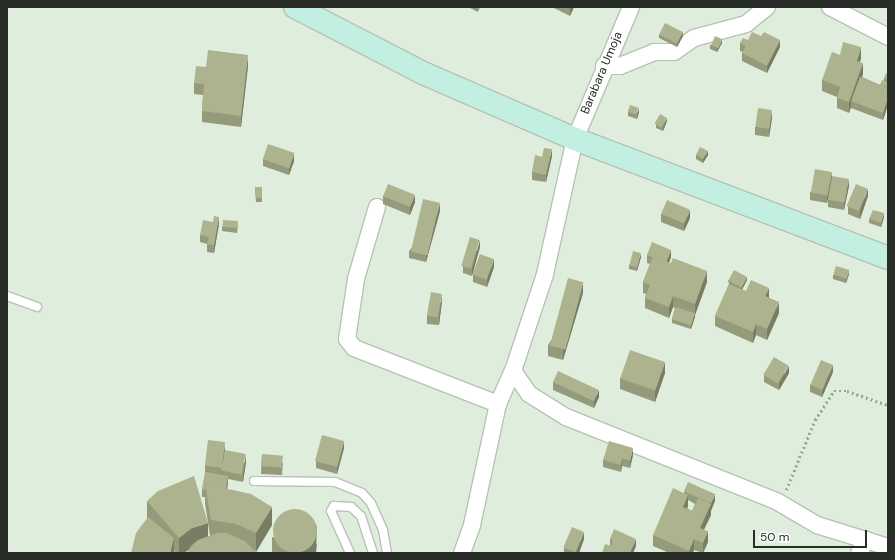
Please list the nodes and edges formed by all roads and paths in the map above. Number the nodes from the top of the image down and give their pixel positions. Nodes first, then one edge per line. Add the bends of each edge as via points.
1 (296, 7) edge
2 (630, 7) edge
3 (767, 7) edge
4 (830, 7) edge
5 (888, 37) edge
6 (604, 66) junction
7 (575, 139) junction
8 (377, 207) dead end
9 (888, 258) edge
10 (7, 296) edge
11 (37, 307) dead end
12 (513, 371) junction
13 (498, 404) junction
14 (888, 404) edge
15 (254, 481) dead end
16 (778, 502) junction
17 (863, 546) edge
18 (888, 547) edge
19 (350, 553) edge
20 (373, 553) edge
21 (387, 553) edge
22 (462, 553) edge

1 - 7 street via 423,73
2 - 6 street, Barabara Umoja
3 - 6 street via 746,24 694,38 674,52 654,52 620,66
4 - 5 street
6 - 7 street, Barabara Umoja
7 - 9 street
7 - 12 street, Barabara Umoja via 545,274
8 - 13 street via 356,279 347,338 354,348
10 - 11 lane
12 - 13 street, Barabara Umoja
12 - 16 street via 529,394 566,417
13 - 22 street, Barabara Umoja via 472,525
14 - 16 path via 847,391 834,391 815,420 793,478
15 - 21 lane via 335,482 362,493 371,503 383,530
16 - 17 street via 817,526
17 - 18 street
19 - 20 lane via 331,511 334,506 351,507 361,516

